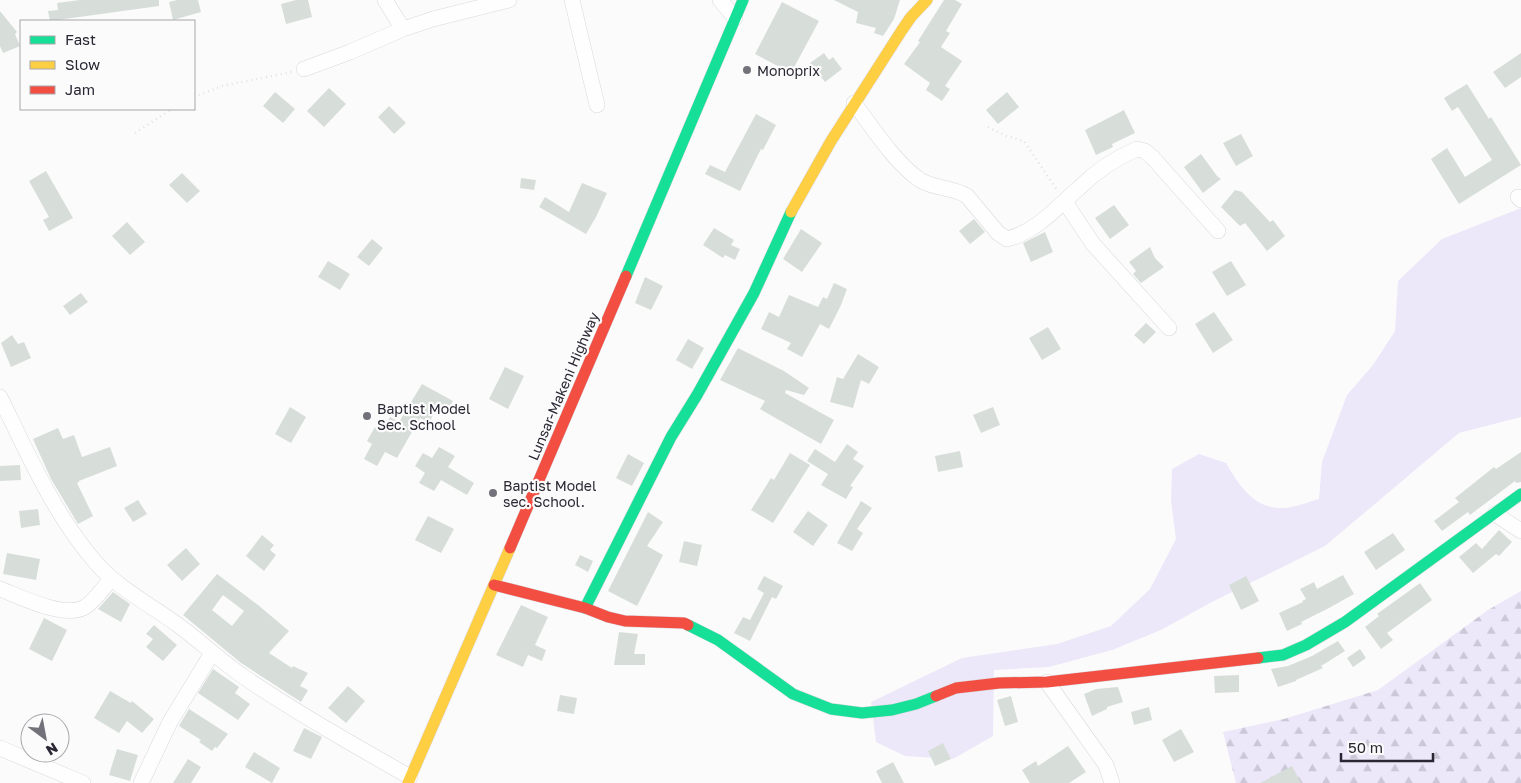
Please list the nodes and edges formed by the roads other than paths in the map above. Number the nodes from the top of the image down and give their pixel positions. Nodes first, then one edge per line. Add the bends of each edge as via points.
1 (385, 0) edge
2 (510, 0) edge
3 (572, 0) edge
4 (720, 0) edge
5 (743, 0) edge
6 (928, 0) edge
7 (735, 18) junction
8 (403, 29) junction
9 (304, 69) road end
10 (854, 103) junction
11 (597, 105) dead end
12 (1064, 202) junction
13 (1218, 231) dead end
14 (1169, 328) dead end
15 (0, 397) edge
16 (1521, 494) edge
17 (1495, 514) junction
18 (1521, 531) edge
19 (112, 579) junction
20 (494, 585) junction
21 (0, 589) edge
22 (585, 608) junction
23 (212, 653) junction
24 (1047, 682) junction
25 (0, 748) edge
26 (409, 780) edge
27 (83, 783) edge
28 (141, 783) edge
29 (1112, 783) edge

1 - 8 street
2 - 8 street
3 - 11 street
4 - 7 street
5 - 7 street, Lunsar-Makeni Highway
6 - 10 street via 911,17
7 - 20 street, Lunsar-Makeni Highway
8 - 9 street
10 - 12 street via 910,172 931,185 967,196 998,233 1007,239 1045,219
10 - 22 street via 796,202 754,293 671,437
12 - 13 street via 1104,168 1137,149 1153,158
12 - 14 street via 1093,244
15 - 19 street via 48,494 95,562
16 - 17 street
17 - 18 street
17 - 24 street via 1346,622 1283,656
19 - 21 street via 84,607 73,611 57,610
19 - 23 street
20 - 22 street
20 - 26 street, Lunsar-Makeni Highway
22 - 24 street via 625,620 684,623 718,640 793,694 847,712 892,710 956,688
23 - 26 street
23 - 28 street via 170,722
24 - 29 street via 1106,765
25 - 27 street

